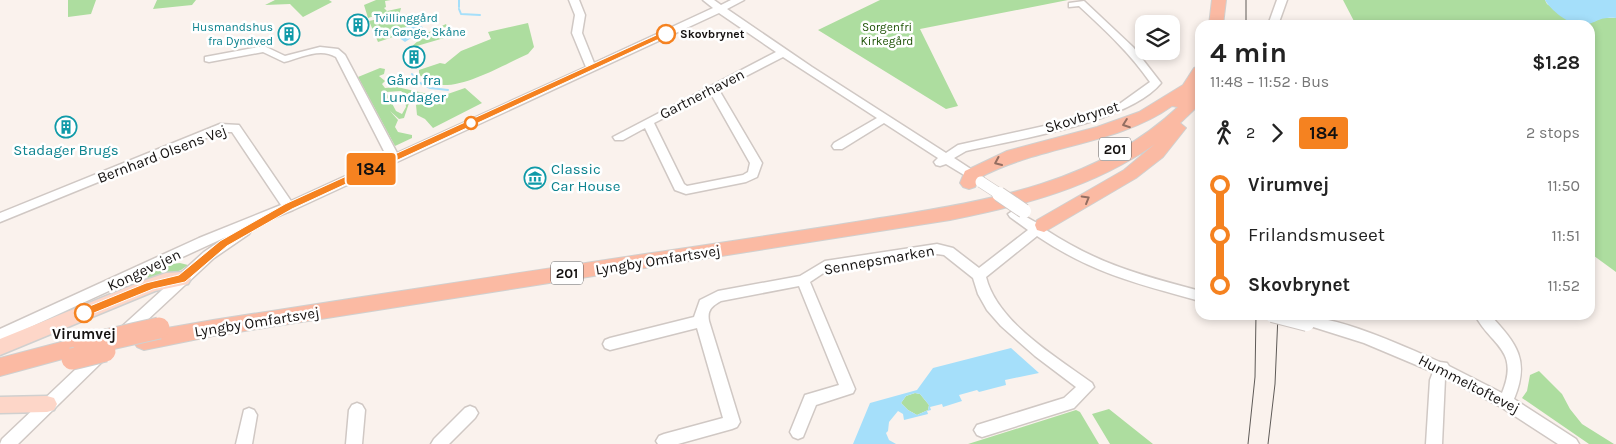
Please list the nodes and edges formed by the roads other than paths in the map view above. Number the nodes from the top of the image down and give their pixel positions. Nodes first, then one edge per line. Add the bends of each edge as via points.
1 (574, 0) edge
2 (708, 0) edge
3 (739, 0) edge
4 (1219, 0) edge
5 (1229, 0) edge
6 (1282, 0) edge
7 (1072, 5) dead end
8 (720, 9) junction
9 (1217, 20) edge
10 (1227, 20) edge
11 (1274, 20) edge
12 (784, 52) junction
13 (210, 59) dead end
14 (591, 68) junction
15 (1195, 87) edge
16 (713, 88) junction
17 (1195, 91) edge
18 (1195, 99) edge
19 (883, 119) junction
20 (648, 122) junction
21 (619, 136) dead end
22 (838, 146) dead end
23 (394, 159) junction
24 (943, 160) junction
25 (973, 181) junction
26 (289, 207) junction
27 (0, 218) edge
28 (1041, 227) junction
29 (979, 275) junction
30 (182, 279) junction
31 (803, 280) junction
32 (1195, 286) edge
33 (1195, 295) edge
34 (1306, 320) edge
35 (1487, 320) edge
36 (702, 321) junction
37 (0, 335) edge
38 (610, 344) dead end
39 (0, 347) edge
40 (78, 352) junction
41 (0, 367) edge
42 (1442, 367) junction
43 (0, 378) edge
44 (1506, 401) junction
45 (47, 404) junction
46 (0, 405) edge
47 (357, 410) dead end
48 (470, 413) dead end
49 (249, 415) dead end
50 (982, 430) dead end
51 (798, 432) dead end
52 (694, 438) edge
53 (664, 441) dead end
54 (7, 444) edge
55 (244, 444) edge
56 (354, 444) edge
57 (439, 444) edge
58 (1434, 444) edge
59 (1571, 444) edge

1 - 14 street via 580,15 577,33
2 - 8 street
3 - 8 street, Kongevejen
4 - 9 highway
5 - 10 highway
6 - 11 street
7 - 24 street, Skovbrynet via 1081,2 1129,45 1156,83 1122,107 1073,123 962,148
8 - 12 street
8 - 14 street, Kongevejen
12 - 16 street, Gartnerhaven
12 - 19 street
13 - 23 street via 264,49 284,59 319,50 335,51
14 - 23 street, Kongevejen
15 -> 25 highway via 1147,115 1103,131 1025,152
16 - 20 street, Gartnerhaven
16 - 20 street via 756,163 753,174 746,178 686,190 679,186
17 - 40 highway, Lyngby Omfartsvej / 201, bridge via 1178,117 1122,157 1088,174 1017,199 841,232 151,335
28 -> 18 highway via 1130,174 1156,153 1190,116
19 - 22 street
19 - 24 street
20 - 21 street, Gartnerhaven
23 - 26 street, Kongevejen
24 - 25 street
25 - 28 street
26 - 27 street, Bernhard Olsens Vej via 235,128 231,127 220,128
26 - 30 street, Kongevejen via 224,244
26 - 37 street, Kongevejen via 183,251
28 - 29 street
28 - 32 street via 1100,258
28 - 33 street via 1072,252 1106,268
29 - 31 street, Sennepsmarken via 948,251 937,249 825,266
29 - 50 street via 979,284 990,303 1019,336 1087,387 1069,403
30 - 39 main road via 149,286
30 - 45 street, Kongevejen
31 - 36 street, Sennepsmarken via 718,296 705,304
31 - 51 street via 848,389 810,400
34 - 42 street, Hummeltoftevej
35 - 44 street via 1514,356 1516,374
36 - 38 street
36 - 52 street via 732,422
40 - 41 highway, 201
40 - 43 highway, Lyngby Omfartsvej / 201
42 - 44 street, Hummeltoftevej
42 - 58 street via 1437,380
44 - 59 street, Hummeltoftevej
45 - 46 main road
45 - 54 street
47 - 56 street
48 - 57 street
49 - 55 street
52 - 53 street

